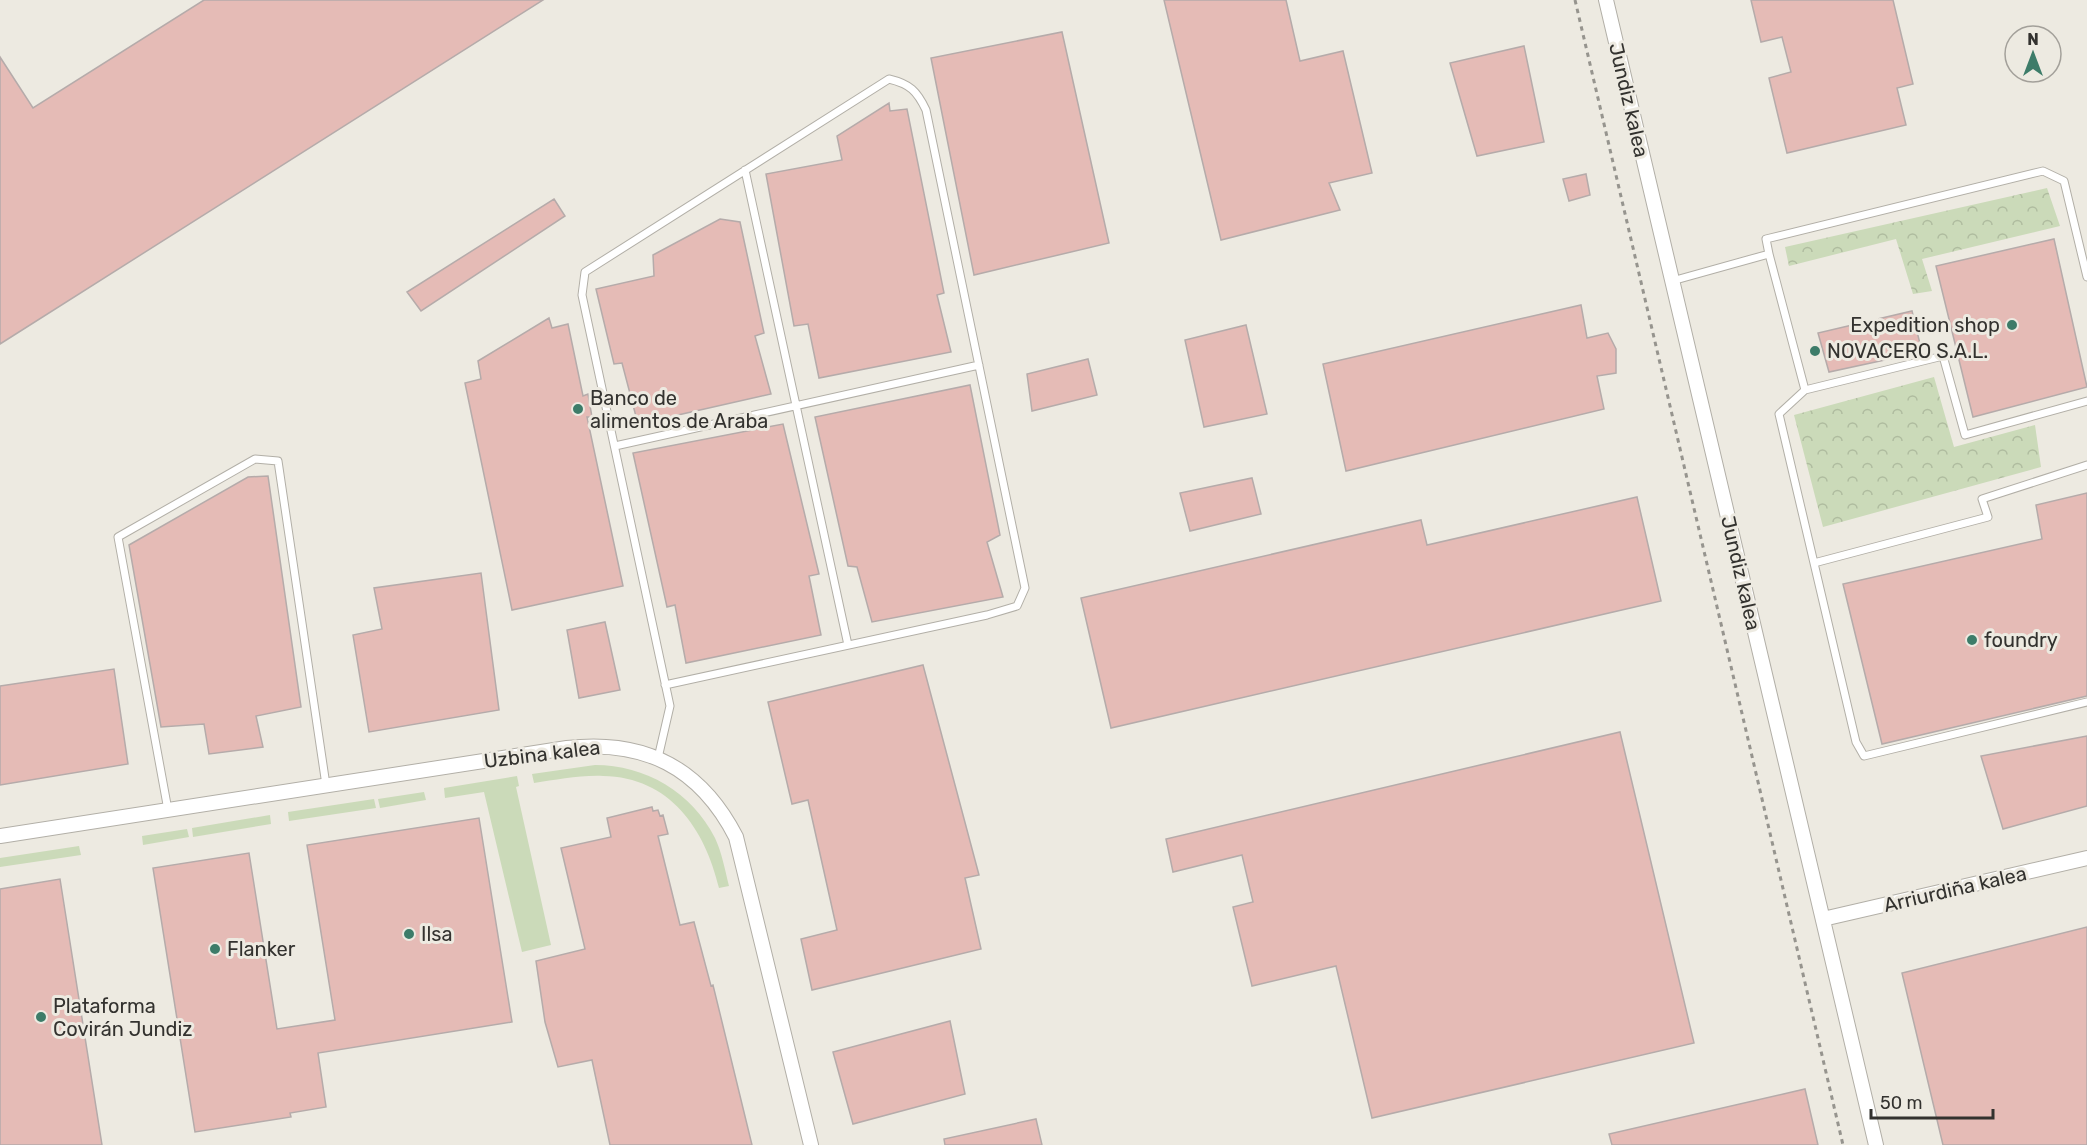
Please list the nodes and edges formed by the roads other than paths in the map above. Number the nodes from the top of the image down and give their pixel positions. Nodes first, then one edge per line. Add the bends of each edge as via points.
1 (1606, 0) edge
2 (746, 170) junction
3 (1769, 254) junction
4 (2087, 277) edge
5 (1671, 281) junction
6 (979, 364) junction
7 (1804, 390) junction
8 (2087, 401) edge
9 (796, 405) junction
10 (615, 446) junction
11 (2087, 465) edge
12 (1814, 563) junction
13 (848, 645) junction
14 (665, 685) junction
15 (2087, 702) edge
16 (658, 758) junction
17 (326, 785) junction
18 (168, 810) junction
19 (0, 836) edge
20 (2087, 858) edge
21 (1823, 919) junction
22 (811, 1145) edge
23 (1876, 1145) edge

1 - 5 street, Jundiz kalea
2 - 6 lane via 889,79 906,83 918,92 926,110
2 - 9 lane
2 - 10 lane via 585,272 582,295
3 - 4 lane via 1766,239 2043,171 2064,181
3 - 5 lane
3 - 7 lane
5 - 21 street, Jundiz kalea
6 - 9 lane
6 - 13 lane via 1025,588 1017,606
7 - 8 lane via 1943,356 1965,435
7 - 12 lane via 1779,414
9 - 10 lane
9 - 13 lane
10 - 14 lane
11 - 12 lane via 1982,499 1988,517
12 - 15 lane via 1856,741 1864,756
13 - 14 lane
14 - 16 lane via 670,706
16 - 17 street, Uzbina kalea via 616,746 595,745
16 - 22 street, Uzbina kalea via 700,785 726,817 736,837
17 - 18 street, Uzbina kalea
17 - 18 lane via 278,461 255,459 118,537
18 - 19 street, Uzbina kalea
20 - 21 street, Arriurdiña kalea
21 - 23 street, Jundiz kalea

